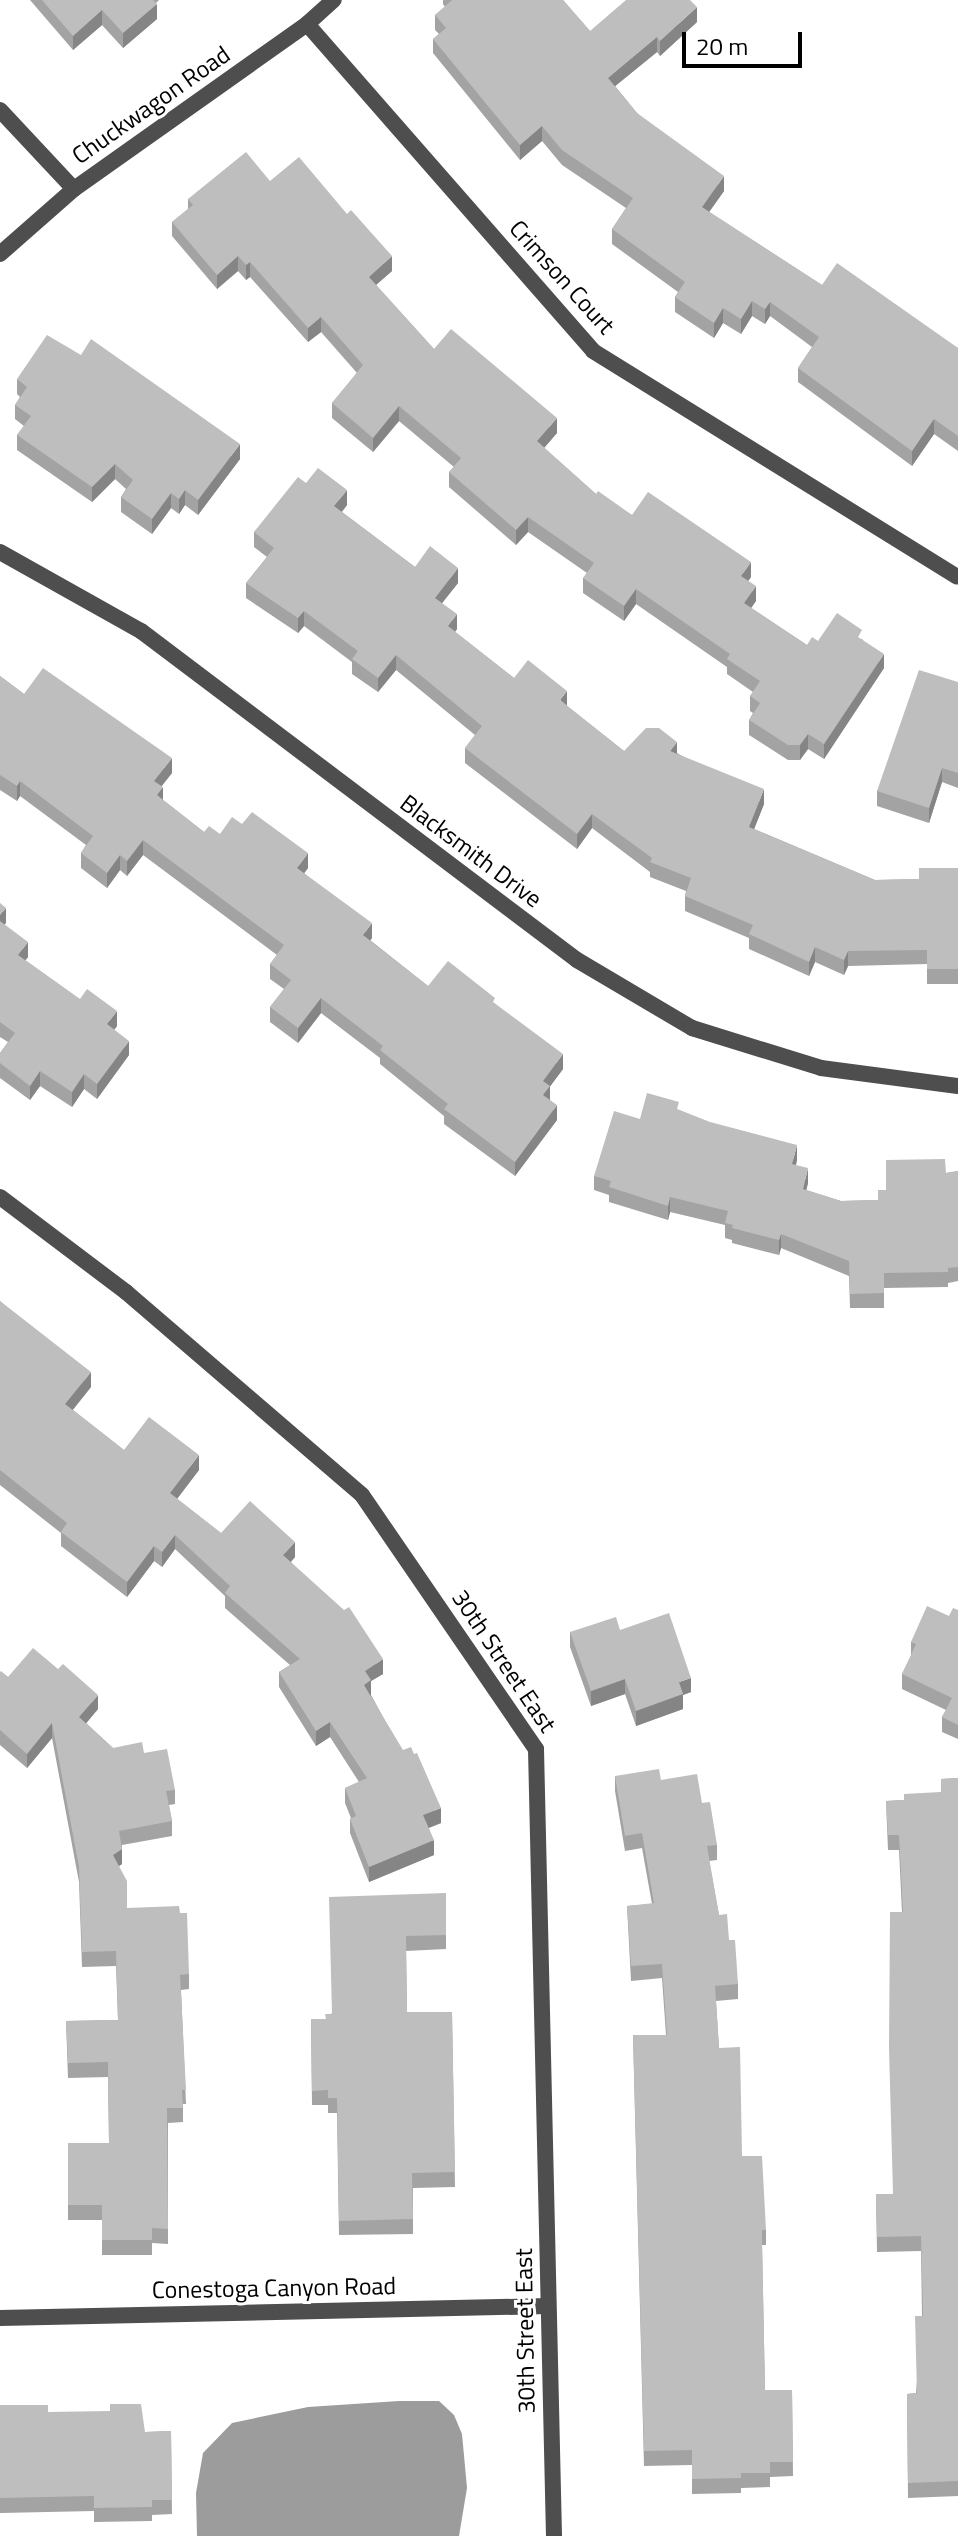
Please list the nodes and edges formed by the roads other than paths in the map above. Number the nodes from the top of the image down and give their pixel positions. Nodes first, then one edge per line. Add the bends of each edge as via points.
1 (334, 0) edge
2 (307, 24) junction
3 (0, 110) edge
4 (74, 189) junction
5 (0, 254) edge
6 (0, 552) edge
7 (957, 577) edge
8 (958, 1086) edge
9 (0, 1197) edge
10 (548, 2306) junction
11 (0, 2318) edge
12 (554, 2536) edge

1 - 2 street, Chuckwagon Road
2 - 4 street, Chuckwagon Road
2 - 7 street, Crimson Court via 593,351
3 - 4 street
4 - 5 street, Chuckwagon Road
6 - 8 street, Blacksmith Drive via 141,631 577,960 692,1028 821,1068
9 - 10 street, 30th Street East via 126,1292 362,1495 536,1749
10 - 11 street, Conestoga Canyon Road
10 - 12 street, 30th Street East

